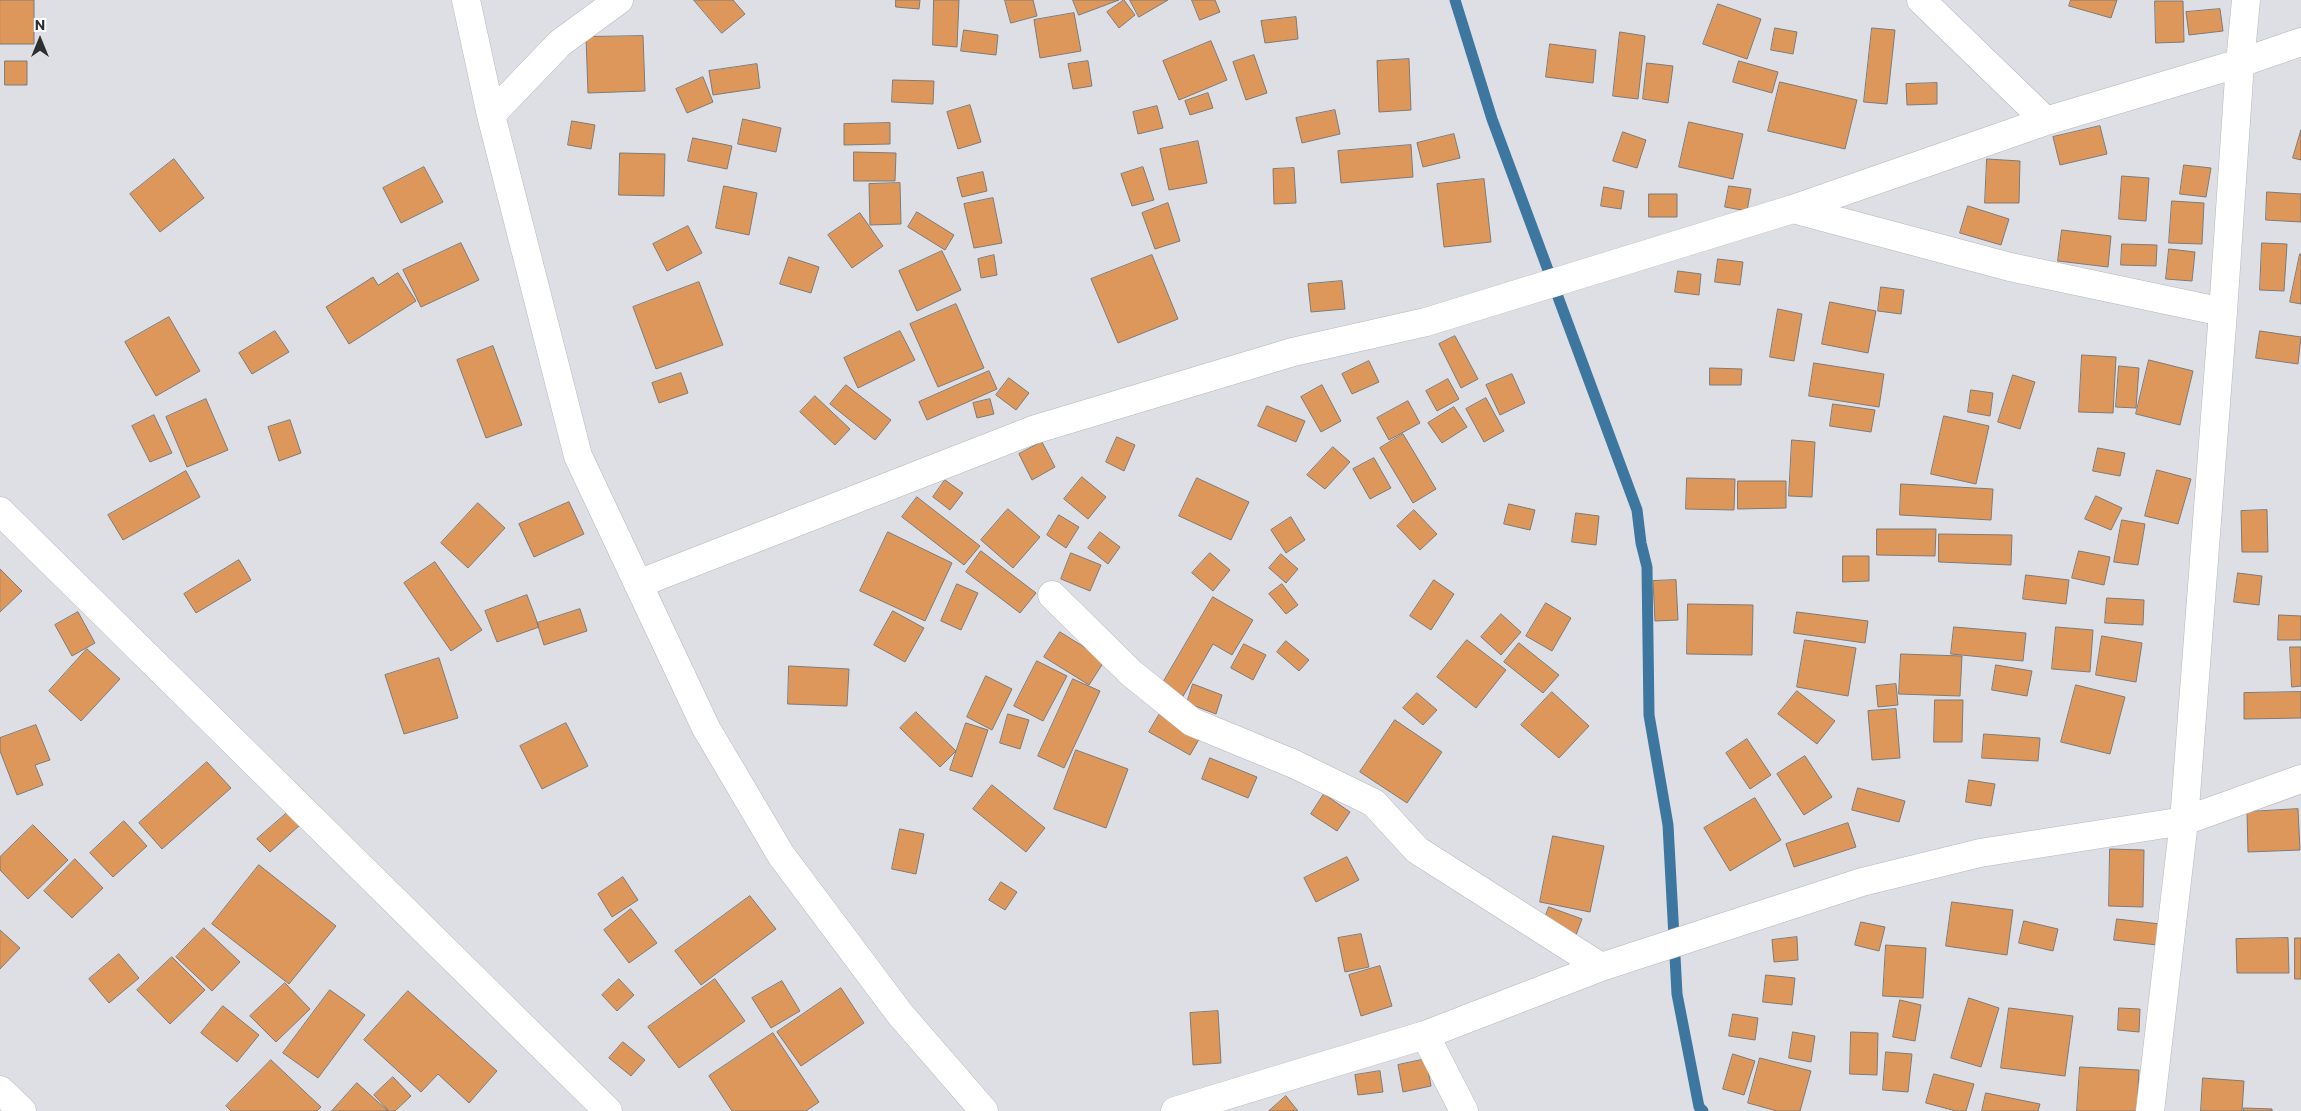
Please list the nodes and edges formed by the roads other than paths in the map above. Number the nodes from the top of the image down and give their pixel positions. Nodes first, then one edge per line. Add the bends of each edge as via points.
1 (466, 0) edge
2 (619, 0) edge
3 (1920, 0) edge
4 (2246, 0) edge
5 (2301, 42) edge
6 (2240, 63) junction
7 (491, 115) junction
8 (2046, 121) junction
9 (1793, 209) junction
10 (2224, 312) junction
11 (0, 511) edge
12 (638, 584) junction
13 (1052, 595) dead end
14 (2301, 779) edge
15 (2184, 821) junction
16 (1601, 967) junction
17 (1425, 1035) junction
18 (0, 1090) edge
19 (22, 1111) edge
20 (608, 1111) edge
21 (984, 1111) edge
22 (1175, 1111) edge
23 (1464, 1111) edge
24 (2150, 1111) edge

1 - 7 street
2 - 7 street via 560,43
3 - 8 street
4 - 6 street
5 - 6 street
6 - 8 street
6 - 10 street
7 - 12 street via 578,456
8 - 9 street
9 - 10 street via 2010,267
9 - 12 street via 1426,322 1292,352 1033,430
10 - 15 street
11 - 20 street
12 - 21 street via 706,728 781,855 900,1014
13 - 16 street via 1131,673 1192,722 1294,764 1374,803 1417,850
14 - 15 street
15 - 16 street via 1980,853 1862,882
15 - 24 street
16 - 17 street
17 - 22 street
17 - 23 street
18 - 19 street

